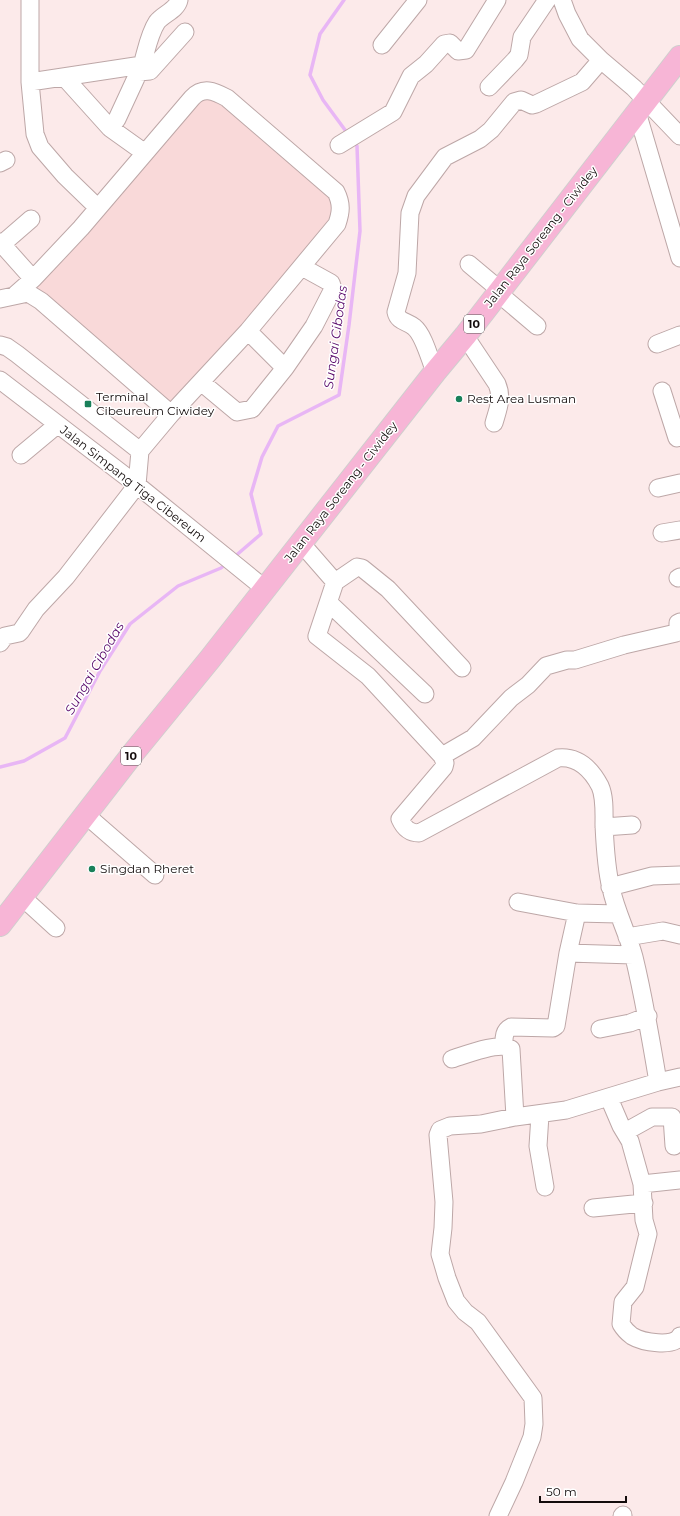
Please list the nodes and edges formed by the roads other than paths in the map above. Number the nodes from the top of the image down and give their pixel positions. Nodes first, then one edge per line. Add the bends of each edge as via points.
1 (30, 0) edge
2 (179, 0) edge
3 (418, 0) edge
4 (497, 0) edge
5 (547, 0) edge
6 (562, 0) edge
7 (185, 32) dead end
8 (382, 45) dead end
9 (680, 57) edge
10 (601, 60) junction
11 (140, 69) junction
12 (65, 78) junction
13 (30, 82) junction
14 (489, 87) dead end
15 (641, 107) junction
16 (110, 128) junction
17 (680, 136) edge
18 (343, 143) dead end
19 (145, 153) junction
20 (98, 208) junction
21 (31, 219) dead end
22 (677, 240) edge
23 (1, 244) edge
24 (680, 258) edge
25 (469, 264) dead end
26 (302, 267) junction
27 (33, 280) junction
28 (499, 291) junction
29 (16, 294) junction
30 (0, 298) edge
31 (537, 326) dead end
32 (248, 331) junction
33 (680, 335) edge
34 (466, 336) junction
35 (657, 344) dead end
36 (0, 345) edge
37 (285, 368) junction
38 (435, 372) junction
39 (0, 380) edge
40 (201, 382) junction
41 (662, 391) dead end
42 (171, 414) junction
43 (494, 423) dead end
44 (57, 425) junction
45 (674, 438) edge
46 (140, 451) junction
47 (21, 455) dead end
48 (680, 483) edge
49 (137, 485) junction
50 (658, 488) dead end
51 (680, 530) edge
52 (662, 533) dead end
53 (301, 543) junction
54 (335, 582) junction
55 (264, 588) junction
56 (329, 603) junction
57 (680, 622) edge
58 (0, 643) edge
59 (462, 668) dead end
60 (425, 694) dead end
61 (442, 756) junction
62 (86, 815) junction
63 (632, 825) dead end
64 (604, 827) junction
65 (680, 875) edge
66 (155, 876) dead end
67 (610, 887) junction
68 (22, 897) junction
69 (518, 902) dead end
70 (577, 913) junction
71 (618, 914) junction
72 (0, 925) edge
73 (56, 928) dead end
74 (680, 935) edge
75 (627, 937) junction
76 (568, 953) junction
77 (633, 955) junction
78 (648, 1016) junction
79 (600, 1029) dead end
80 (504, 1046) junction
81 (452, 1058) dead end
82 (680, 1077) edge
83 (658, 1082) junction
84 (609, 1098) junction
85 (540, 1115) junction
86 (514, 1117) junction
87 (625, 1132) junction
88 (674, 1146) dead end
89 (680, 1180) edge
90 (642, 1184) junction
91 (545, 1187) dead end
92 (644, 1203) junction
93 (593, 1208) dead end
94 (680, 1336) edge
95 (498, 1516) edge

1 - 13 street
2 - 11 street via 176,7 156,24
3 - 8 street
4 - 18 street via 466,50 458,51 450,43 444,44 411,76 393,112 384,120
5 - 14 street via 522,37 519,54
6 - 10 street via 580,39
7 - 11 street via 150,71
9 - 15 highway, Jalan Raya Soreang - Ciwidey / 10
10 - 15 street via 634,88
10 - 38 street via 582,82 574,87 536,104 521,100 514,102 491,130 480,139 445,157 416,196 410,213 407,273 396,312 401,320 414,327 420,334
11 - 12 street
11 - 16 street via 117,119
12 - 13 street
12 - 16 street
13 - 20 street via 35,134 40,147
15 - 17 street
15 - 22 street
15 - 28 highway, Jalan Raya Soreang - Ciwidey / 10
16 - 19 street
19 - 20 street
19 - 26 street via 197,93 209,90 227,98 336,192 340,200 341,212 337,224
20 - 27 street
21 - 23 street
22 - 24 street
23 - 27 street
25 - 28 street
26 - 32 street
26 - 37 street via 331,284 333,289 314,326
27 - 29 street
28 - 31 street
28 - 34 highway, Jalan Raya Soreang - Ciwidey / 10
29 - 30 street
29 - 42 street via 28,292 41,302
32 - 37 street
32 - 40 street
33 - 35 street
34 - 38 highway, Jalan Raya Soreang - Ciwidey / 10
34 - 43 street via 501,392
36 - 46 street via 17,354
37 - 40 street via 252,409 244,412 237,412
38 - 53 highway, Jalan Raya Soreang - Ciwidey / 10
39 - 44 street, Jalan Simpang Tiga Cibereum
40 - 42 street
41 - 45 street
42 - 46 street
44 - 47 street
44 - 49 street, Jalan Simpang Tiga Cibereum
46 - 49 street
48 - 50 street
49 - 55 street, Jalan Simpang Tiga Cibereum
49 - 58 street via 21,631 5,636
51 - 52 street
53 - 54 street
53 - 55 highway, Jalan Raya Soreang - Ciwidey / 10
54 - 56 street
54 - 59 street via 357,567 362,568 388,589
55 - 62 highway, Jalan Raya Soreang - Ciwidey / 10
56 - 60 street
56 - 61 street via 318,632 320,640 368,676
57 - 61 street via 676,634 546,666 473,738
61 - 64 street via 444,767 400,819 409,831 424,831 552,760 564,758 573,759 594,774 601,788
62 - 66 street
62 - 68 highway, Jalan Raya Soreang - Ciwidey / 10
63 - 64 street
64 - 67 street
65 - 67 street via 652,876
67 - 71 street
68 - 72 highway, Jalan Raya Soreang - Ciwidey / 10
68 - 73 street
69 - 70 street
70 - 71 street
70 - 76 street
71 - 75 street
74 - 75 street via 663,931
75 - 77 street
76 - 77 street
76 - 80 street via 556,1026 510,1027 505,1033
77 - 78 street
78 - 79 street
78 - 83 street
80 - 81 street
80 - 86 street via 512,1051
82 - 83 street
83 - 84 street
84 - 85 street
84 - 87 street
85 - 86 street
85 - 91 street via 538,1146
86 - 95 street via 481,1124 450,1126 440,1130 438,1134 444,1202 440,1254 447,1278 456,1300 465,1312 478,1322 533,1398 532,1437
87 - 88 street via 652,1117 672,1116
87 - 90 street
89 - 90 street
90 - 92 street
92 - 93 street
92 - 94 street via 644,1220 648,1234 634,1288 623,1302 621,1324 632,1336 645,1340 670,1343 676,1342

